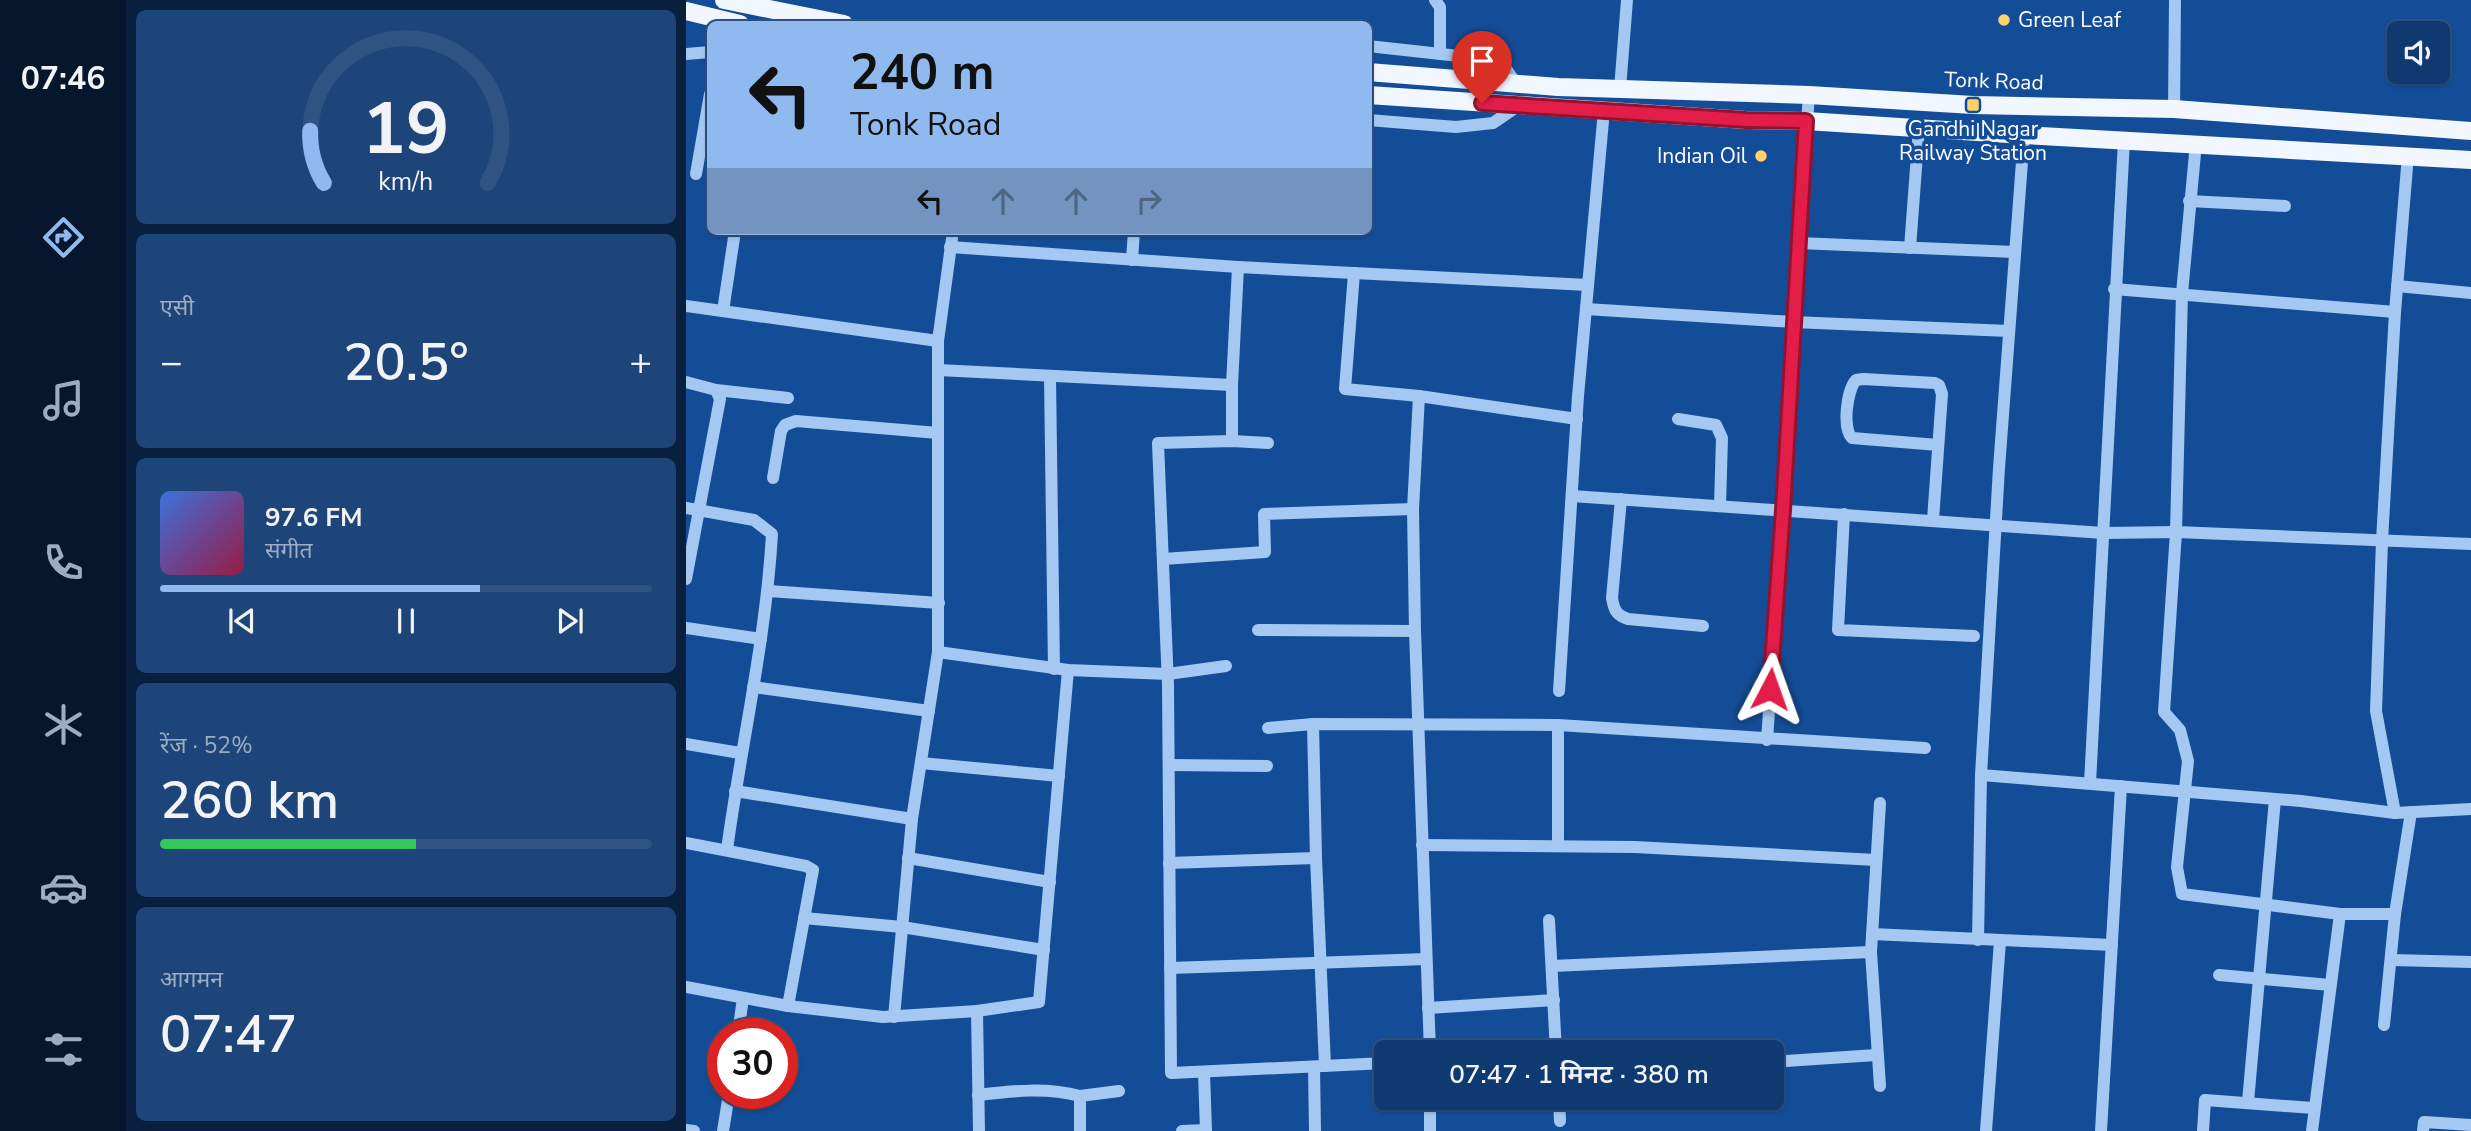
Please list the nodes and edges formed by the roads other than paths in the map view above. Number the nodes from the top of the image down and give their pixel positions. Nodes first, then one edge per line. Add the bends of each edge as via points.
1 (724, 0) edge
2 (1627, 0) edge
3 (2175, 0) edge
4 (1441, 2) edge
5 (686, 11) edge
6 (728, 21) edge
7 (829, 21) edge
8 (1372, 46) edge
9 (707, 52) edge
10 (686, 54) edge
11 (1440, 54) junction
12 (1372, 72) edge
13 (1516, 84) junction
14 (1620, 89) junction
15 (1372, 95) edge
16 (1809, 95) junction
17 (1518, 106) junction
18 (2174, 109) junction
19 (1604, 110) junction
20 (707, 111) edge
21 (1372, 120) edge
22 (1806, 121) junction
23 (1919, 128) junction
24 (2471, 131) edge
25 (2024, 135) junction
26 (2124, 140) junction
27 (2196, 143) junction
28 (2408, 155) junction
29 (2471, 160) edge
30 (696, 174) dead end
31 (2189, 201) junction
32 (2285, 206) dead end
33 (734, 235) edge
34 (952, 235) edge
35 (1134, 235) edge
36 (1798, 243) junction
37 (950, 247) junction
38 (1910, 248) junction
39 (2015, 252) junction
40 (1132, 260) junction
41 (1238, 267) junction
42 (1354, 273) junction
43 (1588, 285) junction
44 (2397, 286) junction
45 (2115, 289) junction
46 (2182, 293) junction
47 (2471, 293) edge
48 (686, 306) edge
49 (1586, 309) junction
50 (723, 311) junction
51 (2395, 312) junction
52 (1793, 322) junction
53 (2009, 331) junction
54 (938, 341) junction
55 (938, 370) junction
56 (1050, 377) junction
57 (686, 382) edge
58 (1231, 385) junction
59 (716, 390) junction
60 (1419, 396) junction
61 (788, 398) dead end
62 (1577, 419) junction
63 (1678, 419) dead end
64 (938, 433) junction
65 (1232, 441) junction
66 (1268, 443) dead end
67 (1938, 445) junction
68 (773, 478) dead end
69 (1572, 496) junction
70 (1621, 499) junction
71 (1720, 506) junction
72 (692, 509) edge
73 (1413, 509) junction
74 (1783, 510) junction
75 (1844, 514) junction
76 (1933, 520) junction
77 (1995, 524) junction
78 (2176, 532) junction
79 (2104, 533) junction
80 (2382, 541) junction
81 (2471, 544) edge
82 (1163, 559) junction
83 (686, 579) edge
84 (769, 591) junction
85 (939, 603) junction
86 (1703, 626) dead end
87 (686, 628) edge
88 (1258, 631) dead end
89 (1415, 631) junction
90 (1974, 636) dead end
91 (761, 639) junction
92 (939, 652) junction
93 (1226, 666) dead end
94 (1054, 669) junction
95 (1068, 670) junction
96 (1167, 674) junction
97 (753, 687) junction
98 (1559, 691) dead end
99 (929, 711) junction
100 (1313, 724) junction
101 (1417, 725) junction
102 (1558, 725) junction
103 (1268, 728) dead end
104 (1767, 740) junction
105 (686, 744) edge
106 (1925, 748) dead end
107 (740, 753) junction
108 (921, 763) junction
109 (1168, 765) junction
110 (1267, 766) dead end
111 (1981, 775) junction
112 (1059, 776) junction
113 (2090, 783) junction
114 (2122, 786) junction
115 (735, 791) junction
116 (2185, 793) junction
117 (2276, 799) junction
118 (1880, 803) dead end
119 (2471, 809) edge
120 (2412, 812) junction
121 (2395, 813) junction
122 (912, 819) junction
123 (686, 843) edge
124 (1422, 845) junction
125 (1558, 846) junction
126 (727, 850) junction
127 (908, 859) junction
128 (1316, 859) junction
129 (1876, 860) junction
130 (1169, 863) junction
131 (1050, 881) junction
132 (2265, 906) junction
133 (2340, 914) junction
134 (2395, 914) junction
135 (804, 918) junction
136 (1549, 920) dead end
137 (902, 928) junction
138 (1872, 934) junction
139 (1978, 940) junction
140 (2000, 941) junction
141 (2112, 945) junction
142 (1044, 950) junction
143 (1871, 952) junction
144 (1426, 959) junction
145 (2392, 960) junction
146 (2471, 962) edge
147 (1320, 963) junction
148 (1552, 966) junction
149 (1170, 968) junction
150 (2219, 975) dead end
151 (2259, 978) junction
152 (2330, 985) junction
153 (686, 987) edge
154 (743, 998) junction
155 (1554, 1000) junction
156 (788, 1006) junction
157 (1428, 1007) junction
158 (976, 1011) junction
159 (894, 1017) junction
160 (740, 1018) edge
161 (2384, 1025) dead end
162 (1429, 1040) edge
163 (1556, 1040) edge
164 (1876, 1055) junction
165 (1784, 1061) edge
166 (1374, 1064) edge
167 (1319, 1066) junction
168 (1204, 1072) junction
169 (1880, 1086) dead end
170 (1119, 1091) dead end
171 (978, 1095) junction
172 (1080, 1096) junction
173 (2248, 1102) junction
174 (2313, 1108) junction
175 (727, 1109) edge
176 (1430, 1110) edge
177 (1560, 1110) edge
178 (1560, 1121) dead end
179 (2471, 1125) edge
180 (686, 1130) edge
181 (694, 1131) edge
182 (723, 1131) edge
183 (979, 1131) edge
184 (1080, 1131) edge
185 (1182, 1131) edge
186 (1206, 1131) edge
187 (1315, 1131) edge
188 (1430, 1131) edge
189 (1986, 1131) edge
190 (2101, 1131) edge
191 (2203, 1131) edge
192 (2312, 1131) edge
193 (2423, 1131) edge

1 - 7 main road
2 - 14 street
3 - 18 street
4 - 11 street
5 - 6 main road
8 - 11 street
9 - 10 street
11 - 13 street via 1503,64
12 - 13 main road, Tonk Road
13 - 14 main road, Tonk Road
14 - 16 main road, Tonk Road
15 - 17 main road
16 - 18 main road, Tonk Road via 1973,105
16 - 22 street
17 - 19 main road
17 - 21 street via 1493,123 1456,127
18 - 24 main road, Tonk Road
19 - 22 main road
19 - 43 street
20 - 30 street
22 - 23 main road
22 - 36 street
23 - 25 main road
23 - 38 street
25 - 26 main road
25 - 39 street
26 - 27 main road
26 - 45 street
27 - 28 main road
27 - 31 street
28 - 29 main road
28 - 44 street
31 - 32 street
31 - 46 street
33 - 50 street
34 - 37 street
35 - 40 street
36 - 38 street
36 - 52 street
37 - 40 street
37 - 54 street
38 - 39 street
39 - 53 street
40 - 41 street
41 - 42 street
41 - 58 street
42 - 43 street
42 - 60 street via 1345,389
43 - 49 street
44 - 47 street
44 - 51 street
45 - 46 street
45 - 79 street
46 - 51 street
46 - 78 street
48 - 50 street
49 - 52 street
49 - 62 street
50 - 54 street
51 - 80 street
52 - 53 street
52 - 74 street
53 - 77 street
54 - 55 street
55 - 56 street
55 - 64 street
56 - 58 street
56 - 94 street
57 - 59 street
58 - 65 street
59 - 61 street
59 - 72 street via 719,411
60 - 62 street
60 - 73 street
62 - 69 street
63 - 71 street via 1716,425 1719,430
64 - 68 street via 796,421 780,431
64 - 85 street
65 - 66 street
65 - 82 street via 1157,443
67 - 67 street via 1939,385 1863,379 1850,387 1847,428 1852,438
67 - 76 street
69 - 70 street
69 - 98 street
70 - 71 street
70 - 86 street via 1614,610 1628,619
71 - 74 street
72 - 83 street
72 - 84 street via 754,520 772,534
73 - 82 street via 1264,514 1265,552
73 - 89 street
74 - 75 street
74 - 104 street
75 - 76 street
75 - 90 street via 1838,630
76 - 77 street
77 - 79 street
77 - 111 street
78 - 79 street
78 - 80 street
78 - 116 street via 2164,712 2180,730 2188,761
79 - 113 street
80 - 81 street
80 - 121 street via 2376,710
82 - 96 street
84 - 85 street
84 - 91 street
85 - 92 street
87 - 91 street
88 - 89 street
89 - 101 street
91 - 97 street
92 - 94 street
92 - 99 street
93 - 96 street
94 - 95 street
95 - 96 street
95 - 112 street
96 - 109 street
97 - 99 street
97 - 107 street
99 - 108 street
100 - 101 street
100 - 103 street
100 - 128 street
101 - 102 street
101 - 124 street
102 - 104 street
102 - 125 street
104 - 106 street
105 - 107 street
107 - 115 street
108 - 112 street
108 - 122 street
109 - 110 street
109 - 130 street
111 - 113 street
111 - 139 street
112 - 131 street
113 - 114 street
114 - 116 street
114 - 141 street
115 - 122 street
115 - 126 street
116 - 117 street
116 - 132 street via 2177,867 2182,894
117 - 121 street
117 - 132 street
118 - 129 street
119 - 120 street
120 - 121 street
120 - 134 street
122 - 127 street
123 - 126 street
124 - 125 street
124 - 144 street
125 - 129 street
126 - 135 street via 813,870
127 - 131 street
127 - 137 street
128 - 130 street
128 - 147 street
129 - 138 street
130 - 149 street
131 - 142 street
132 - 133 street
132 - 151 street
133 - 134 street
133 - 152 street
134 - 145 street
135 - 137 street
135 - 156 street
136 - 148 street
137 - 142 street
137 - 159 street
138 - 139 street
138 - 143 street
139 - 140 street
140 - 141 street
140 - 189 street
141 - 190 street
142 - 158 street via 1040,1002
143 - 148 street
143 - 164 street
144 - 147 street
144 - 157 street
145 - 146 street
145 - 161 street
147 - 149 street
147 - 167 street
148 - 155 street
149 - 168 street via 1171,1073
150 - 151 street
151 - 152 street
151 - 173 street
152 - 174 street
153 - 154 street
154 - 156 street
154 - 160 street
155 - 157 street
155 - 163 street
156 - 159 street
157 - 162 street
158 - 159 street
158 - 171 street
164 - 165 street
164 - 169 street
166 - 167 street
167 - 168 street
167 - 187 street
168 - 186 street
170 - 172 street
171 - 172 street via 1059,1090
171 - 183 street
172 - 184 street
173 - 174 street
173 - 191 street via 2205,1100
174 - 192 street
175 - 182 street
176 - 188 street
177 - 178 street
179 - 193 street via 2424,1122
180 - 181 street
185 - 186 street

